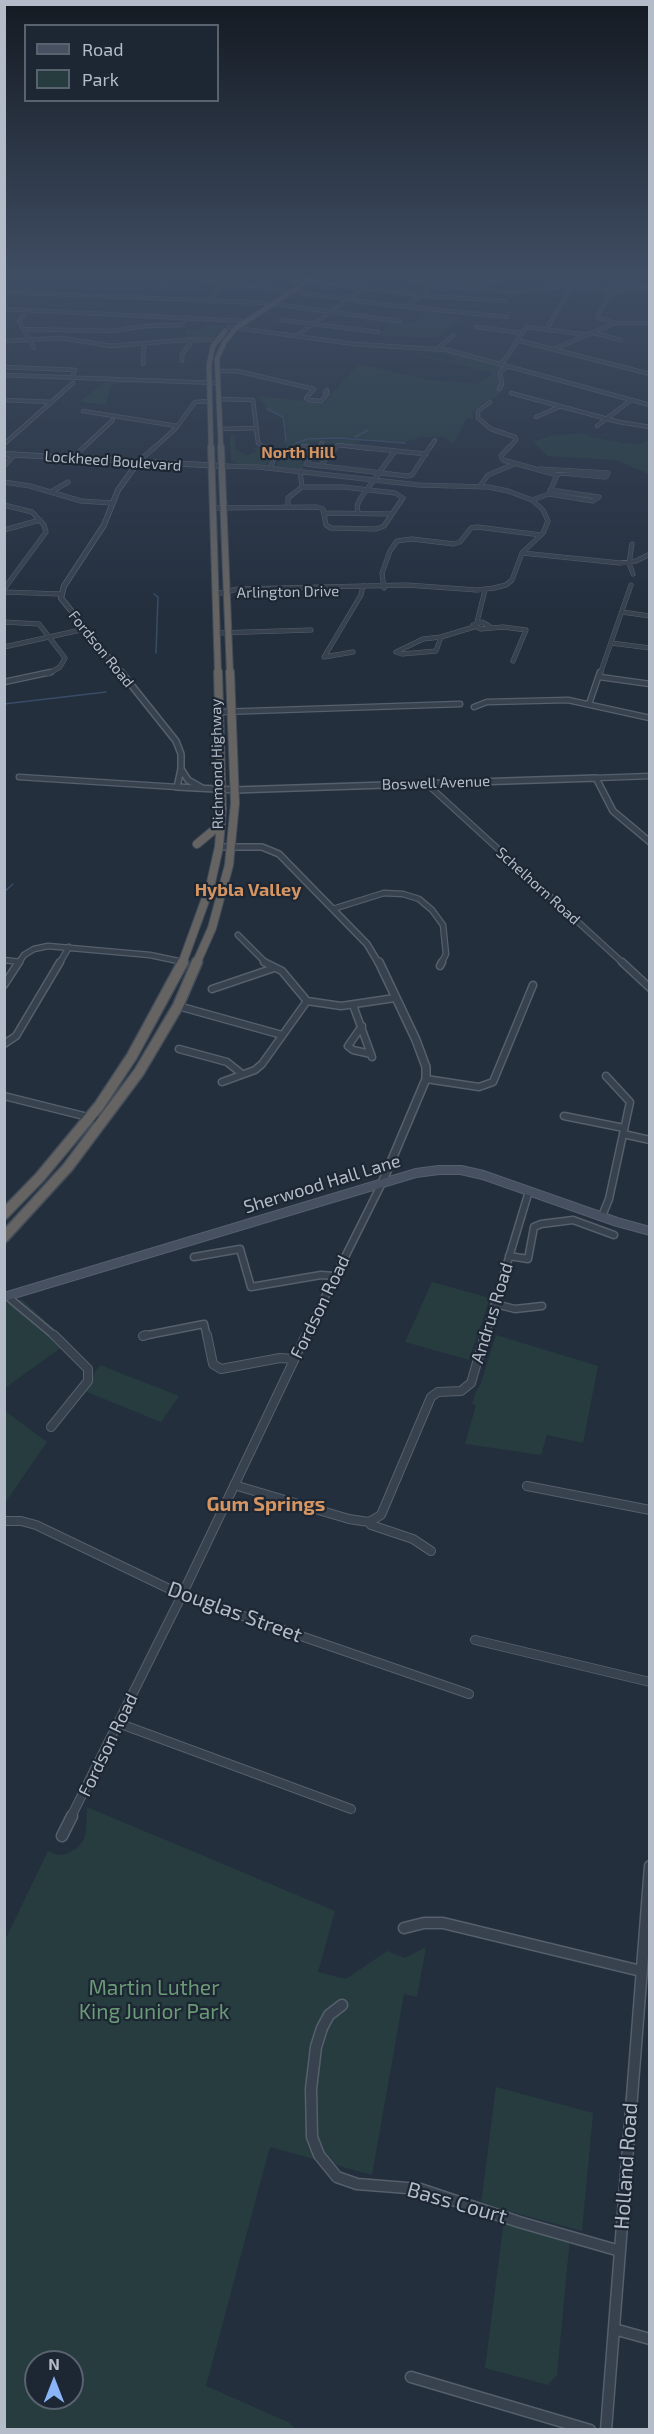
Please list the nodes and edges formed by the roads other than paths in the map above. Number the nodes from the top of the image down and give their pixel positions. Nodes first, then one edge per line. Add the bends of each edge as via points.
1 (69, 387) edge
2 (209, 387) edge
3 (218, 387) edge
4 (300, 387) edge
5 (583, 387) edge
6 (327, 390) dead end
7 (511, 393) dead end
8 (218, 399) junction
9 (4, 400) edge
10 (632, 400) junction
11 (210, 401) junction
12 (52, 402) junction
13 (490, 402) dead end
14 (561, 405) junction
15 (650, 405) edge
16 (83, 411) dead end
17 (536, 417) dead end
18 (607, 418) junction
19 (113, 420) dead end
20 (177, 426) junction
21 (597, 426) dead end
22 (650, 427) edge
23 (257, 428) junction
24 (220, 429) junction
25 (435, 440) dead end
26 (322, 443) dead end
27 (4, 444) edge
28 (303, 446) dead end
29 (318, 448) junction
30 (395, 451) junction
31 (274, 453) junction
32 (4, 454) edge
33 (15, 454) junction
34 (314, 454) junction
35 (426, 454) junction
36 (73, 457) junction
37 (139, 461) junction
38 (512, 465) junction
39 (4, 466) edge
40 (212, 466) junction
41 (222, 466) junction
42 (320, 466) junction
43 (270, 468) junction
44 (535, 470) junction
45 (300, 471) junction
46 (560, 472) junction
47 (380, 473) junction
48 (374, 480) junction
49 (4, 482) edge
50 (68, 482) dead end
51 (480, 486) junction
52 (302, 487) junction
53 (367, 490) junction
54 (51, 492) junction
55 (549, 492) junction
56 (532, 500) junction
57 (112, 503) junction
58 (4, 505) edge
59 (288, 507) junction
60 (213, 508) junction
61 (223, 508) junction
62 (357, 512) junction
63 (324, 513) junction
64 (392, 514) junction
65 (40, 520) junction
66 (4, 530) edge
67 (541, 535) junction
68 (632, 544) dead end
69 (522, 553) junction
70 (650, 554) edge
71 (629, 562) junction
72 (633, 574) dead end
73 (631, 585) dead end
74 (384, 587) junction
75 (363, 588) junction
76 (4, 590) edge
77 (485, 590) junction
78 (227, 592) junction
79 (61, 594) junction
80 (216, 594) junction
81 (622, 612) junction
82 (650, 616) edge
83 (4, 622) edge
84 (477, 622) junction
85 (489, 626) junction
86 (474, 627) junction
87 (85, 629) junction
88 (311, 630) dead end
89 (217, 633) junction
90 (229, 633) junction
91 (49, 637) junction
92 (441, 637) junction
93 (611, 643) junction
94 (4, 647) edge
95 (650, 648) edge
96 (353, 652) dead end
97 (513, 661) dead end
98 (600, 677) junction
99 (4, 682) edge
100 (650, 684) edge
101 (460, 704) dead end
102 (589, 704) junction
103 (474, 707) dead end
104 (232, 711) junction
105 (220, 712) junction
106 (650, 718) edge
107 (181, 769) junction
108 (650, 776) edge
109 (20, 777) dead end
110 (596, 778) junction
111 (427, 784) junction
112 (177, 787) junction
113 (207, 790) junction
114 (235, 790) junction
115 (222, 791) junction
116 (222, 821) junction
117 (650, 842) edge
118 (197, 844) dead end
119 (232, 846) junction
120 (219, 847) junction
121 (333, 909) junction
122 (238, 935) dead end
123 (69, 946) junction
124 (4, 960) edge
125 (20, 962) junction
126 (183, 962) junction
127 (440, 966) dead end
128 (275, 968) junction
129 (4, 985) edge
130 (533, 985) dead end
131 (650, 988) edge
132 (212, 989) dead end
133 (395, 998) junction
134 (307, 1001) junction
135 (353, 1005) junction
136 (178, 1006) junction
137 (362, 1026) junction
138 (282, 1035) junction
139 (4, 1044) edge
140 (179, 1049) dead end
141 (242, 1074) junction
142 (606, 1076) dead end
143 (426, 1078) junction
144 (222, 1082) dead end
145 (4, 1096) edge
146 (564, 1116) dead end
147 (90, 1117) junction
148 (104, 1121) junction
149 (624, 1131) junction
150 (650, 1140) edge
151 (382, 1183) junction
152 (529, 1191) junction
153 (4, 1214) edge
154 (602, 1216) junction
155 (650, 1231) edge
156 (614, 1234) dead end
157 (4, 1237) edge
158 (509, 1256) junction
159 (194, 1257) dead end
160 (335, 1276) junction
161 (6, 1297) edge
162 (495, 1304) junction
163 (542, 1306) dead end
164 (143, 1336) dead end
165 (294, 1359) junction
166 (51, 1428) dead end
167 (234, 1485) junction
168 (527, 1486) dead end
169 (650, 1510) edge
170 (5, 1521) edge
171 (369, 1522) junction
172 (431, 1551) dead end
173 (182, 1595) junction
174 (475, 1641) dead end
175 (650, 1682) edge
176 (469, 1694) dead end
177 (118, 1723) junction
178 (351, 1809) dead end
179 (62, 1836) dead end
180 (650, 1866) edge
181 (404, 1928) dead end
182 (641, 1971) junction
183 (342, 2005) dead end
184 (620, 2252) junction
185 (614, 2329) junction
186 (650, 2339) edge
187 (411, 2377) dead end
188 (563, 2426) edge
189 (590, 2430) edge
190 (606, 2430) edge

1 - 12 street
2 - 11 highway, Richmond Highway
3 - 8 highway, Richmond Highway
4 - 6 street via 314,389 306,398 309,400 321,400
5 - 10 street
7 - 14 street
8 - 23 street via 254,400
8 - 24 highway, Richmond Highway
9 - 12 street
10 - 15 street
10 - 18 street
11 - 20 street, Fordson Road via 195,402
11 - 40 highway, Richmond Highway
12 - 27 street
13 - 38 street via 478,411 478,418 491,429 515,437 501,456
14 - 17 street
14 - 18 street
16 - 20 street
18 - 21 street
18 - 22 street
19 - 36 street
20 - 37 street, Fordson Road
23 - 24 street
23 - 31 street via 259,444
24 - 41 highway, Richmond Highway
25 - 35 street
26 - 29 street
28 - 29 street
29 - 34 street
30 - 35 street
30 - 42 street via 338,445
30 - 47 street
31 - 34 street
31 - 43 street via 276,458
32 - 33 street, Lockheed Boulevard
33 - 36 street, Lockheed Boulevard
33 - 39 street
34 - 42 street via 306,464
35 - 47 street via 410,476
36 - 37 street, Lockheed Boulevard
37 - 40 street, Lockheed Boulevard
37 - 57 street, Fordson Road
38 - 44 street
38 - 51 street via 488,475
40 - 41 street, Lockheed Boulevard
40 - 60 highway, Richmond Highway
41 - 43 street
41 - 61 highway, Richmond Highway
42 - 47 street
43 - 45 street
44 - 46 street
44 - 46 street
45 - 48 street
45 - 52 street
46 - 46 street via 605,472 608,476
46 - 55 street
47 - 48 street
48 - 51 street
48 - 53 street
49 - 54 street
50 - 54 street
51 - 56 street
52 - 53 street
52 - 59 street via 288,498
53 - 62 street
53 - 64 street via 401,495
54 - 57 street via 81,501
55 - 55 street via 593,501 599,497
55 - 56 street
56 - 67 street via 548,518
57 - 79 street, Fordson Road via 104,525
58 - 65 street via 26,510
59 - 61 street
59 - 63 street via 317,507
60 - 61 street
60 - 80 highway, Richmond Highway
61 - 78 highway, Richmond Highway
62 - 63 street
62 - 64 street
63 - 64 street via 327,526 340,530 380,528
65 - 66 street
65 - 76 street via 46,528 45,536
67 - 69 street, Arlington Drive
67 - 74 street via 477,527 454,544 397,541 382,573
68 - 71 street
69 - 71 street
69 - 77 street, Arlington Drive via 510,582
70 - 71 street
71 - 72 street
73 - 81 street
74 - 75 street, Arlington Drive
74 - 77 street, Arlington Drive
75 - 78 street, Arlington Drive
75 - 96 street via 324,657
76 - 79 street
77 - 84 street
78 - 80 street, Arlington Drive
78 - 90 highway, Richmond Highway
79 - 87 street, Fordson Road
80 - 89 highway, Richmond Highway
81 - 82 street
81 - 93 street
83 - 91 street via 39,624
84 - 85 street
84 - 86 street
85 - 86 street
85 - 97 street via 526,630
86 - 92 street
87 - 91 street
87 - 107 street, Fordson Road via 176,741
88 - 90 street
89 - 90 street
89 - 105 highway, Richmond Highway
90 - 104 highway, Richmond Highway
91 - 94 street
91 - 99 street via 65,658 60,666 48,674
92 - 92 street via 423,639 396,652 436,651
93 - 95 street
93 - 98 street
98 - 100 street
98 - 102 street
101 - 104 street
102 - 103 street via 555,700 487,702
102 - 106 street
104 - 105 street
104 - 114 highway, Richmond Highway
105 - 115 highway, Richmond Highway
107 - 112 street, Fordson Road
107 - 113 street via 189,780
108 - 110 street, Boswell Avenue
109 - 112 street
110 - 111 street, Boswell Avenue
110 - 117 street via 614,811
111 - 114 street, Boswell Avenue
111 - 131 street, Schelhorn Road
112 - 113 street
113 - 115 street
114 - 115 street, Boswell Avenue
114 - 119 highway, Richmond Highway
115 - 116 highway, Richmond Highway
116 - 118 highway via 213,834
116 - 120 highway, Richmond Highway
119 - 120 street
119 - 121 street via 275,851
119 - 136 highway, Richmond Highway via 212,928
120 - 126 highway, Richmond Highway via 207,897
121 - 127 street via 384,893 419,899 443,925 446,954
121 - 133 street via 373,953
122 - 128 street via 263,962
123 - 125 street via 34,950
123 - 126 street
123 - 139 street via 16,1036
124 - 125 street
125 - 129 street
126 - 147 highway, Richmond Highway via 137,1048
128 - 132 street
128 - 134 street
130 - 143 street via 493,1082 479,1087
133 - 135 street
133 - 143 street via 423,1057
134 - 135 street via 329,1006
134 - 138 street
135 - 137 street
136 - 138 street
136 - 148 highway, Richmond Highway
137 - 137 street via 348,1046 372,1055
138 - 141 street via 262,1064
140 - 141 street via 227,1062
141 - 144 street
142 - 149 street via 630,1102
143 - 151 street, Fordson Road
145 - 147 street
146 - 149 street
147 - 148 street
147 - 153 highway, Richmond Highway
148 - 157 highway, Richmond Highway
149 - 150 street
149 - 154 street
151 - 152 main road, Sherwood Hall Lane via 423,1172 450,1170 483,1175
151 - 160 street, Fordson Road
151 - 161 main road, Sherwood Hall Lane
152 - 154 main road, Sherwood Hall Lane
152 - 158 street, Andrus Road
154 - 155 main road, Sherwood Hall Lane
156 - 158 street via 573,1220 541,1224 534,1227 528,1259
158 - 162 street, Andrus Road
159 - 160 street via 240,1250 251,1287
160 - 165 street, Fordson Road
161 - 166 street via 45,1326 88,1369 88,1381
162 - 163 street via 515,1309
162 - 171 street, Andrus Road via 471,1383 461,1391 434,1394 381,1515
164 - 165 street via 204,1324 213,1364 221,1369
165 - 167 street, Fordson Road
167 - 171 street
167 - 173 street, Fordson Road
168 - 169 street
170 - 173 street, Douglas Street via 36,1525
171 - 172 street
173 - 176 street, Douglas Street
173 - 177 street, Fordson Road
174 - 175 street
177 - 178 street
177 - 179 street, Fordson Road
180 - 182 street, Holland Road
181 - 182 street via 442,1923
182 - 184 street, Holland Road
183 - 184 street, Bass Court via 329,2015 322,2028 311,2089 312,2137 319,2155 337,2177 357,2184 420,2189
184 - 185 street, Holland Road
185 - 186 street
185 - 190 street, Holland Road
187 - 188 street
188 - 189 street

